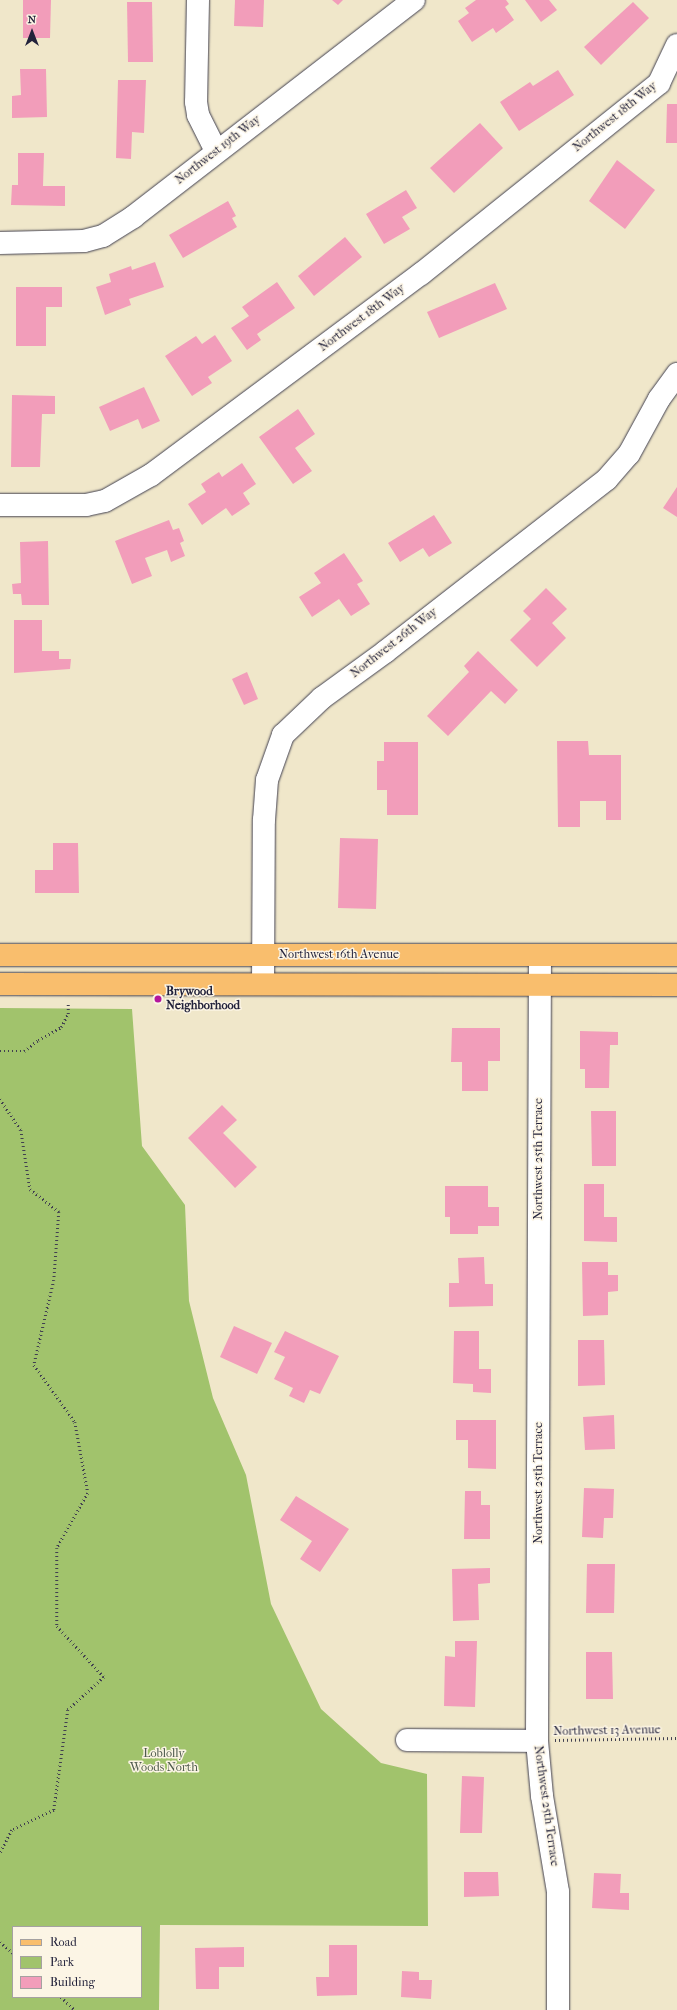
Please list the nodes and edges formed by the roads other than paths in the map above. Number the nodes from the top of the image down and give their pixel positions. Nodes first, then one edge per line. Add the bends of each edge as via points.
1 (198, 0) edge
2 (414, 0) edge
3 (677, 45) edge
4 (216, 151) junction
5 (0, 243) edge
6 (677, 374) edge
7 (0, 505) edge
8 (0, 955) edge
9 (263, 955) junction
10 (540, 955) junction
11 (677, 955) edge
12 (0, 984) edge
13 (263, 984) junction
14 (540, 985) junction
15 (677, 985) edge
16 (407, 1740) dead end
17 (537, 1741) junction
18 (558, 2010) edge

1 - 4 street via 196,102 198,115
2 - 4 street, Northwest 19th Way
3 - 7 street, Northwest 18th Way via 659,83 421,274 151,475 106,501 86,505
4 - 5 street, Northwest 19th Way via 133,217 103,236 84,241
6 - 9 street, Northwest 26th Way via 659,399 629,454 607,479 322,698 283,735 267,780
8 - 9 main road, Northwest 16th Avenue
9 - 10 main road, Northwest 16th Avenue
9 - 13 street, Northwest 26th Way
10 - 11 main road, Northwest 16th Avenue
10 - 14 street, Northwest 25th Terrace
12 - 13 main road
13 - 14 main road
14 - 15 main road
14 - 17 street, Northwest 25th Terrace
16 - 17 street
17 - 18 street, Northwest 25th Terrace via 542,1796 558,1892

